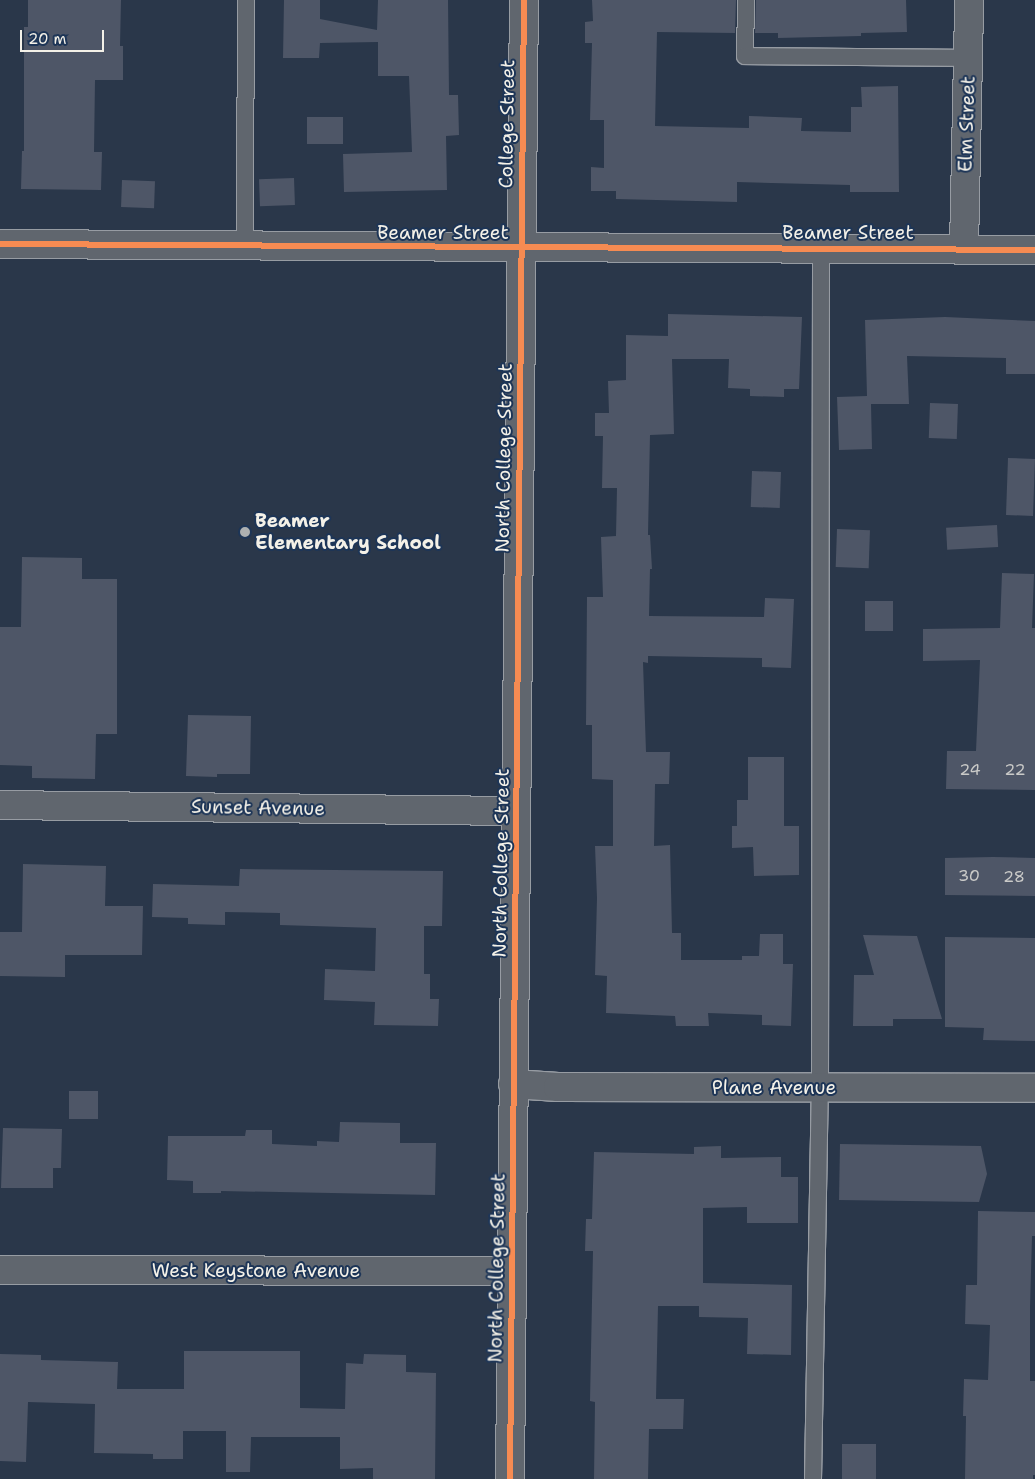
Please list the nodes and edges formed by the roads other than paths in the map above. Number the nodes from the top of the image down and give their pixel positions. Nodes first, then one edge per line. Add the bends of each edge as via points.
1 (246, 0) edge
2 (524, 0) edge
3 (746, 0) edge
4 (969, 0) edge
5 (969, 58) junction
6 (0, 244) edge
7 (245, 246) junction
8 (521, 247) junction
9 (822, 248) junction
10 (964, 248) junction
11 (1035, 250) edge
12 (0, 805) edge
13 (516, 811) junction
14 (513, 1084) junction
15 (820, 1088) junction
16 (1035, 1088) edge
17 (0, 1270) edge
18 (512, 1271) junction
19 (510, 1479) edge
20 (813, 1479) edge

1 - 7 lane
2 - 8 street, College Street
3 - 5 lane via 745,56
4 - 5 street, Elm Street
5 - 10 street, Elm Street
6 - 7 street, Beamer Street
7 - 8 street, Beamer Street
8 - 9 street, Beamer Street
8 - 13 street, North College Street
9 - 10 street, Beamer Street
9 - 15 lane
10 - 11 street, Beamer Street
12 - 13 street, Sunset Avenue
13 - 14 street, North College Street
14 - 15 street, Plane Avenue
14 - 18 street, North College Street
15 - 16 street, Plane Avenue
15 - 20 lane
17 - 18 street, West Keystone Avenue
18 - 19 street, North College Street

